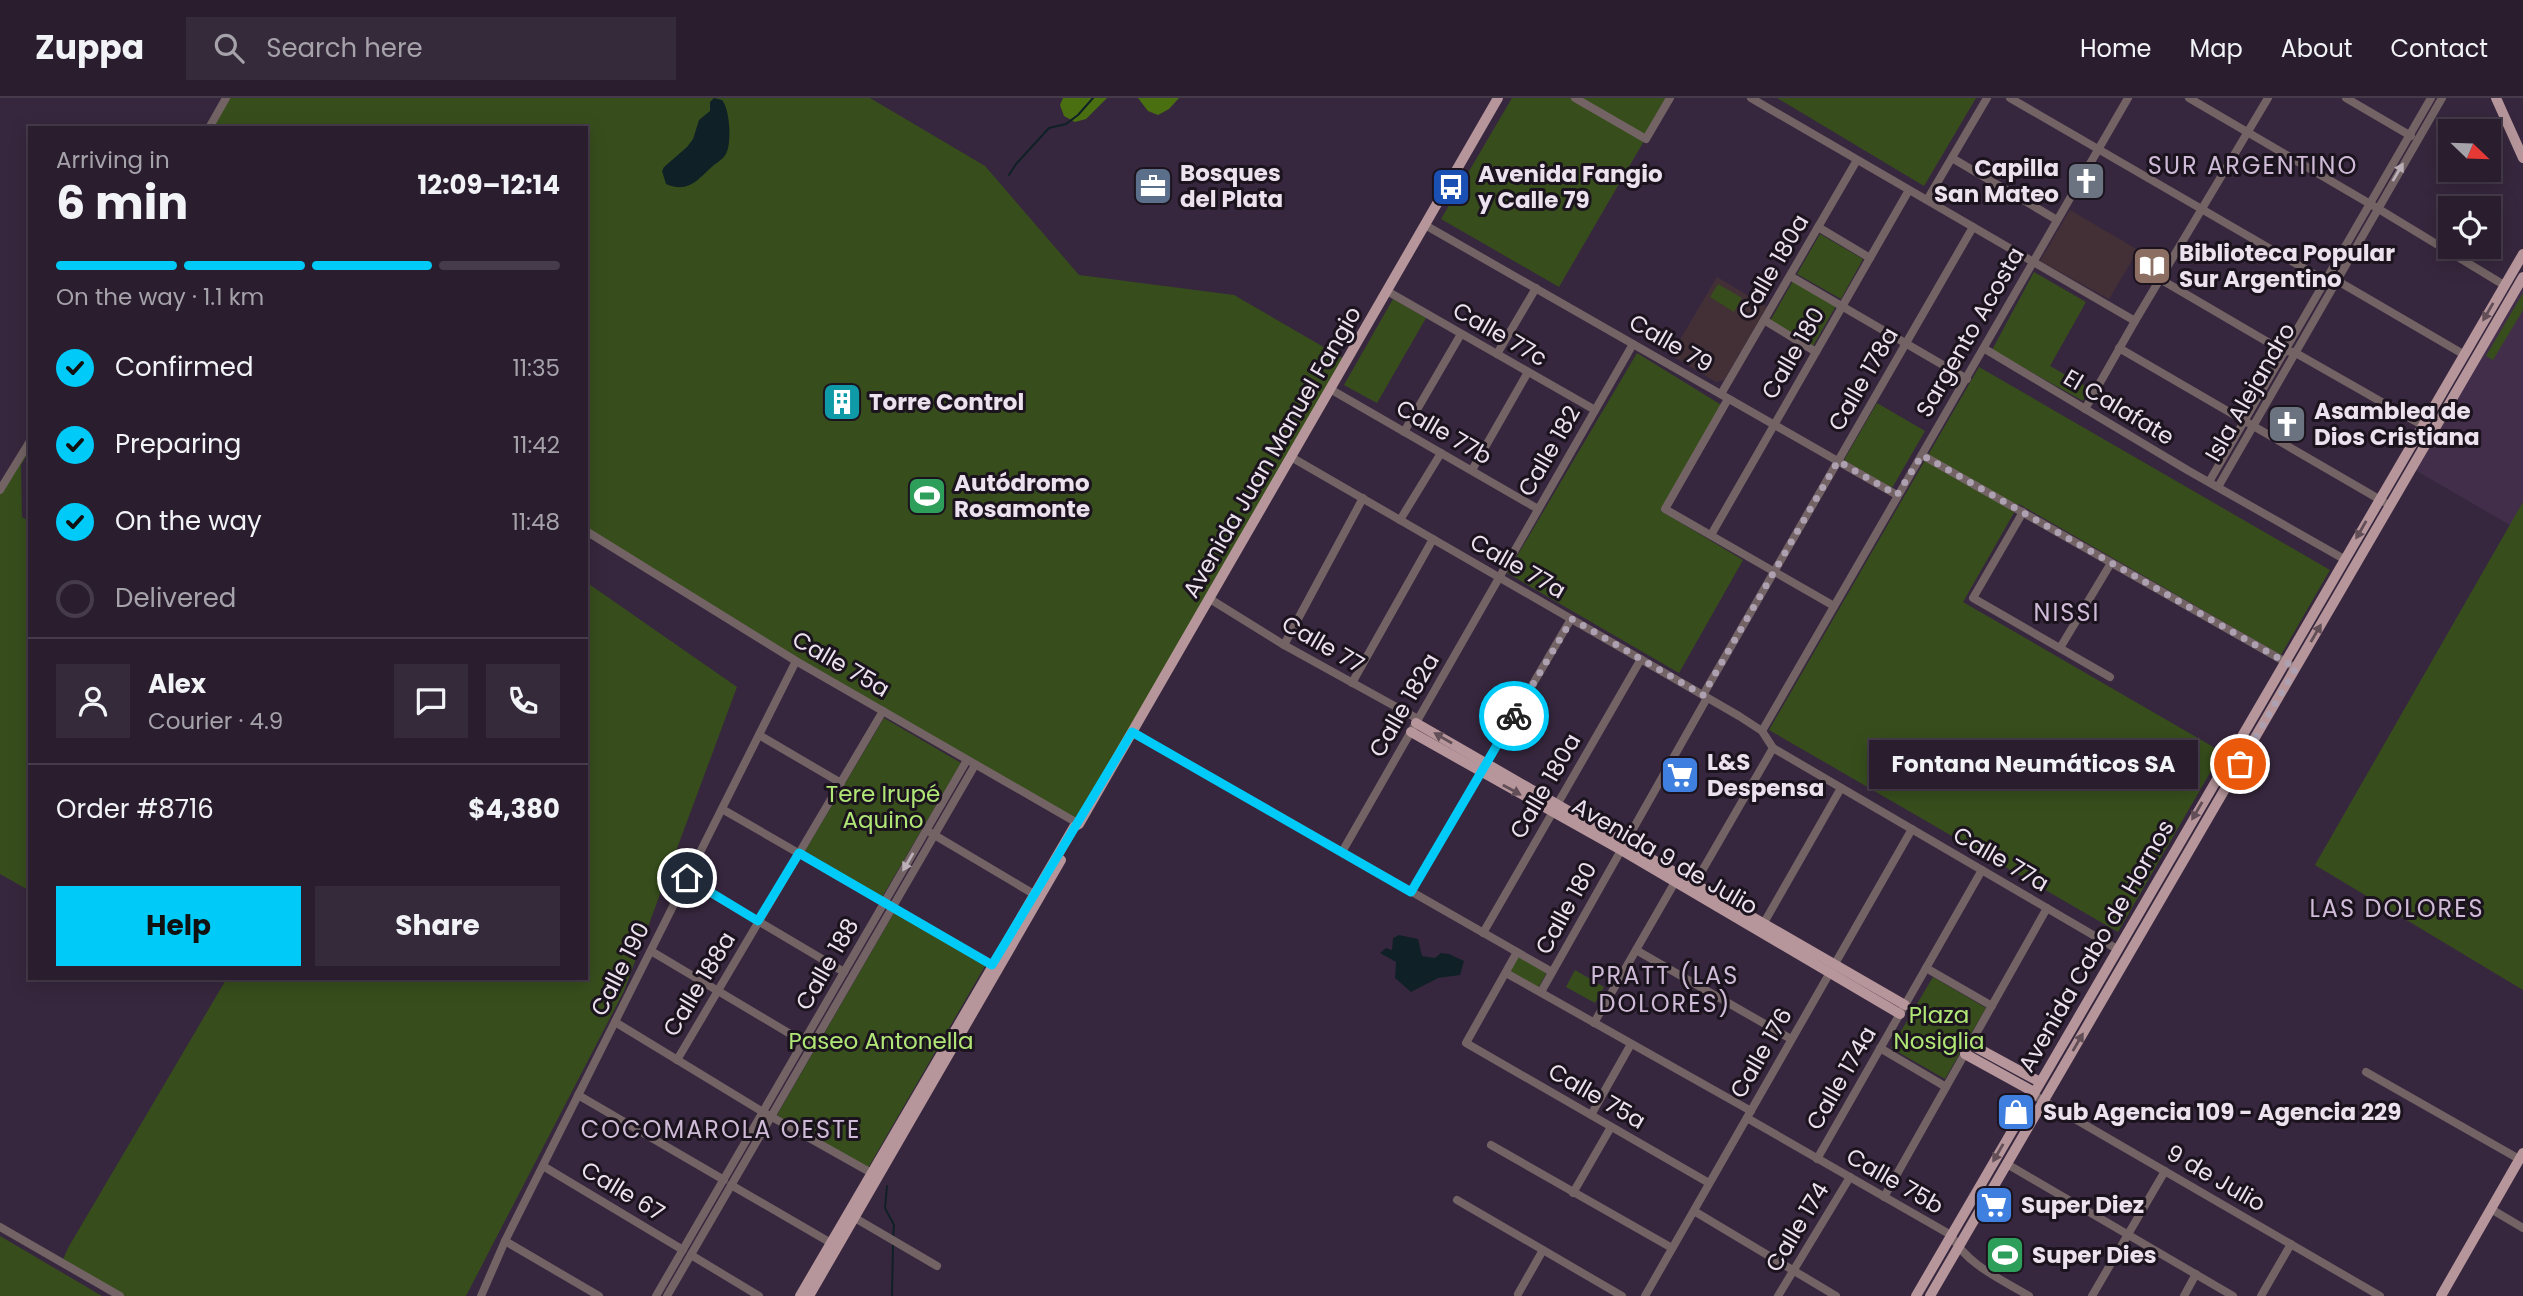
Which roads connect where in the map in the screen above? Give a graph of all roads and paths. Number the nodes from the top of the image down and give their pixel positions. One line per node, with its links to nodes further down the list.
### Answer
1 (226, 98): 15 (street)
2 (1498, 98): 29 (main road, Avenida Juan Manuel Fangio)
3 (1575, 98): 4 (street)
4 (1670, 98)
5 (1751, 98): 22 (street)
6 (1987, 98): 20 (street)
7 (2010, 98): 19 (street)
8 (2128, 98): 19 (street, Sargento Acosta)
9 (2189, 98): 16 (street)
10 (2268, 98): 16 (street)
11 (2346, 98): 17 (street)
12 (2431, 98): 17 (street, Isla Alejandro)
13 (2442, 98): 17 (street, Isla Alejandro)
14 (2496, 98): 18 (main road)
15 (210, 126)
16 (2248, 132): 25 (street); 27 (street)
17 (2413, 137): 25 (street, Isla Alejandro); 26 (street, Isla Alejandro, one-way to 17)
18 (2520, 147): 21 (main road)
19 (2098, 149): 27 (street); 28 (street, Sargento Acosta)
20 (1952, 158): 24 (street); 28 (street)
21 (2523, 158)
22 (1857, 160): 23 (street); 30 (street, Calle 180a)
23 (1909, 190): 24 (street); 33 (street, Calle 180)
24 (1927, 200): 31 (street)
25 (2369, 203): 26 (street); 38 (street, Isla Alejandro)
26 (2377, 208): 39 (street, Isla Alejandro); 40 (street)
27 (2201, 209): 37 (street); 38 (street)
28 (2057, 219): 34 (street, Sargento Acosta)
29 (1425, 225): 41 (street, Calle 79); 42 (main road, Avenida Juan Manuel Fangio)
30 (1818, 227): 33 (street); 35 (street, Calle 180a)
31 (1973, 227): 34 (street); 47 (street, Calle 178a)
32 (2523, 254): 40 (main road, Avenida Cabo de Hornos)
33 (1870, 258): 43 (street, Calle 180)
34 (2033, 262): 45 (street); 50 (street, Sargento Acosta)
35 (1790, 275): 43 (street); 44 (street, Calle 180a)
36 (2523, 277): 78 (main road, Avenida Cabo de Hornos)
37 (2160, 279): 45 (street); 51 (street)
38 (2324, 280): 39 (street); 51 (street, Isla Alejandro)
39 (2336, 280): 53 (street, Isla Alejandro); 55 (street)
40 (2504, 285): 55 (main road, Avenida Cabo de Hornos, one-way to 55)
41 (1536, 288): 48 (street, Calle 79); 54 (street)
42 (1387, 291): 46 (street, Calle 77c); 58 (main road, Avenida Juan Manuel Fangio)
43 (1842, 306): 47 (street); 52 (street, Calle 180)
44 (1764, 320): 52 (street); 59 (street, Calle 180a)
45 (2135, 321): 49 (street)
46 (1461, 334): 54 (street, Calle 77c); 65 (street)
47 (1906, 343): 57 (street); 70 (street, Calle 178a)
48 (1633, 344): 59 (street, Calle 79); 60 (street, Calle 182)
49 (2119, 348): 61 (street); 62 (street)
50 (1985, 349): 57 (street, Sargento Acosta); 61 (street, El Calafate)
51 (2283, 351): 53 (street); 62 (street, Isla Alejandro)
52 (1816, 352): 63 (street, Calle 180)
53 (2294, 352): 62 (street, Isla Alejandro); 64 (street)
54 (1497, 354): 56 (street, Calle 77c)
55 (2463, 354): 64 (main road, Avenida Cabo de Hornos)
56 (1528, 372): 60 (street, Calle 77c); 71 (street)
57 (1967, 379): 68 (street, Sargento Acosta)
58 (1330, 389): 65 (street, Calle 77b); 69 (main road, Avenida Juan Manuel Fangio)
59 (1725, 396): 63 (street, Calle 79); 83 (street, Calle 180a)
60 (1595, 410): 79 (street, Calle 182)
61 (2085, 410): 72 (street, El Calafate)
62 (2247, 422): 72 (street, Isla Alejandro); 73 (street, Isla Alejandro); 77 (street)
63 (1774, 425): 70 (street, Calle 79); 83 (street, Calle 180)
64 (2422, 425): 77 (main road, Avenida Cabo de Hornos)
65 (1404, 432): 67 (street, Calle 77b)
66 (28, 447): 74 (street)
67 (1441, 453): 71 (street, Calle 77b); 81 (street)
68 (1922, 455): 75 (street, Sargento Acosta); 80 (street)
69 (1291, 457): 76 (street, Calle 77a); 89 (main road, Avenida Juan Manuel Fangio)
70 (1838, 461): 75 (street, Calle 79); 87 (street, Calle 178a)
71 (1472, 470): 79 (street, Calle 77b)
72 (2209, 482): 73 (street, El Calafate)
73 (2218, 487): 85 (street, El Calafate)
74 (0, 490)
75 (1897, 495): 90 (street, Sargento Acosta)
76 (1363, 498): 81 (street, Calle 77a); 92 (street)
77 (2379, 499): 78 (street); 85 (main road, Avenida Cabo de Hornos, one-way to 85)
78 (2390, 506): 97 (main road, Avenida Cabo de Hornos, one-way to 78)
79 (1538, 509): 88 (street, Calle 182)
80 (2023, 512): 86 (street); 93 (street)
81 (1400, 520): 84 (street, Calle 77a)
82 (588, 532): 95 (street, Calle 75a)
83 (1711, 535): 87 (street)
84 (1433, 539): 88 (street, Calle 77a); 99 (street)
85 (2344, 559): 96 (main road, Avenida Cabo de Hornos)
86 (2111, 563): 93 (street); 96 (street)
87 (1774, 571): 90 (street); 100 (street, Calle 178a)
88 (1499, 577): 91 (street, Calle 77a); 102 (street, Calle 182a)
89 (1210, 599): 92 (street, Calle 77); 103 (main road, Avenida Juan Manuel Fangio)
90 (1834, 606): 104 (street, Sargento Acosta)
91 (1572, 619): 94 (street, Calle 77a); 108 (street)
92 (1284, 645): 99 (street, Calle 77)
93 (2060, 648): 98 (street)
94 (1641, 659): 100 (street, Calle 77a); 111 (street, Calle 180a)
95 (796, 661): 101 (street, Calle 75a); 105 (street, Calle 190)
96 (2284, 662): 97 (street); 130 (main road, Avenida Cabo de Hornos, one-way to 130)
97 (2296, 668): 159 (main road, Avenida Cabo de Hornos, one-way to 97)
98 (2110, 677)
99 (1352, 683): 102 (street, Calle 77)
100 (1705, 696): 104 (street, Calle 77a); 116 (street, Calle 180)
101 (883, 711): 107 (street, Calle 75a); 109 (street, Calle 188a)
102 (1415, 724): 108 (main road, Avenida 9 de Julio); 117 (street, Calle 182a)
103 (1132, 732): 113 (main road, Avenida Juan Manuel Fangio); 117 (street)
104 (1762, 732): 106 (street, Calle 77a)
105 (759, 735): 109 (street); 112 (street, Calle 190)
106 (1773, 748): 110 (street, Calle 77a); 122 (street)
107 (971, 762): 113 (street, Calle 75a); 115 (street, Calle 188)
108 (1484, 768): 111 (main road, Avenida 9 de Julio); 123 (street)
109 (841, 783): 118 (street, Calle 188a)
110 (1840, 788): 114 (street, Calle 77a); 128 (street)
111 (1555, 808): 116 (main road, Avenida 9 de Julio); 129 (street, Calle 180a)
112 (722, 809): 118 (street); 120 (street, Calle 190)
113 (1079, 824): 124 (main road, Avenida Juan Manuel Fangio)
114 (1912, 829): 119 (street, Calle 77a); 136 (street, Calle 176)
115 (930, 833): 124 (street); 125 (street, Calle 188)
116 (1623, 846): 121 (main road, Avenida 9 de Julio); 122 (main road, Avenida 9 de Julio); 139 (street, Calle 180)
117 (1342, 852): 123 (street)
118 (799, 853): 125 (street); 127 (street, Calle 188a)
119 (1982, 870): 126 (street, Calle 77a); 135 (street, Calle 174a)
120 (687, 878): 127 (street); 132 (street, Calle 190)
121 (1675, 882): 128 (main road, Avenida 9 de Julio); 131 (street)
122 (1695, 883): 128 (main road, Avenida 9 de Julio)
123 (1411, 892): 129 (street)
124 (1037, 895): 134 (main road, Avenida Juan Manuel Fangio)
125 (888, 905): 134 (street); 137 (street, Calle 188); 148 (street, Calle 188)
126 (2047, 908): 130 (street, Calle 77a); 142 (street)
127 (758, 921): 137 (street); 141 (street, Calle 188a)
128 (1761, 928): 136 (main road, Avenida 9 de Julio)
129 (1483, 933): 133 (street)
130 (2117, 949): 155 (main road, Avenida Cabo de Hornos)
131 (1636, 950): 145 (street); 146 (street)
132 (650, 951): 141 (street); 144 (street, Calle 190)
133 (1517, 952): 138 (street, Calle 180); 139 (street)
134 (995, 967): 170 (main road, Avenida Juan Manuel Fangio)
135 (1926, 968): 142 (street); 143 (street, Calle 174a)
136 (1832, 969): 143 (main road, Avenida 9 de Julio); 146 (street, Calle 176)
137 (844, 972): 148 (street, Calle 188)
138 (1506, 972): 140 (street, Calle 75b); 147 (street, Calle 180)
139 (1552, 972): 140 (street, Calle 180)
140 (1541, 992): 145 (street, Calle 75b)
141 (718, 993): 148 (street); 153 (street, Calle 188a)
142 (1992, 1006): 150 (street)
143 (1902, 1009): 151 (street, Calle 174a)
144 (615, 1022): 153 (street); 158 (street, Calle 190)
145 (1594, 1023): 149 (street, Calle 75b)
146 (1791, 1039): 161 (street, Calle 176)
147 (1466, 1043): 162 (street, Calle 75a)
148 (808, 1044): 160 (street, Calle 188)
149 (1631, 1044): 161 (street, Calle 75b); 162 (street)
150 (1970, 1044): 152 (street); 155 (main road)
151 (1880, 1048): 156 (street); 166 (street, Calle 174a)
152 (1965, 1054): 156 (street); 157 (main road)
153 (677, 1060): 160 (street)
154 (2366, 1072): 165 (street)
155 (2040, 1082): 157 (main road, Avenida Cabo de Hornos)
156 (1946, 1087): 175 (street)
157 (2033, 1093): 159 (street, 9 de Julio); 182 (main road, Avenida Cabo de Hornos, one-way to 182)
158 (578, 1095): 168 (street, Calle 190); 172 (street)
159 (2044, 1101): 167 (main road, Avenida Cabo de Hornos); 169 (street, 9 de Julio)
160 (767, 1114): 170 (street); 172 (street, Calle 188)
161 (1749, 1114): 166 (street, Calle 75b); 173 (street, Calle 176)
162 (1591, 1115): 163 (street, Calle 75a)
163 (1611, 1127): 173 (street, Calle 75a); 174 (street)
164 (1491, 1145): 174 (street)
165 (2521, 1156): 177 (main road)
166 (1817, 1158): 171 (street, Calle 75b)
167 (2007, 1164): 183 (street); 187 (main road, Avenida Cabo de Hornos)
168 (543, 1166): 184 (street, Calle 190); 190 (street, Calle 67)
169 (2165, 1171): 183 (street); 186 (street, 9 de Julio)
170 (875, 1175): 179 (main road, Avenida Juan Manuel Fangio); 185 (main road, Avenida Juan Manuel Fangio)
171 (1850, 1177): 175 (street, Calle 75b); 192 (street, Calle 174)
172 (727, 1182): 185 (street); 190 (street, Calle 188)
173 (1709, 1183): 178 (street, Calle 176)
174 (1573, 1193): 188 (street)
175 (1884, 1197): 182 (street, Calle 75b)
176 (1457, 1200): 189 (street)
177 (2491, 1209): 181 (street); 215 (main road)
178 (1694, 1210): 188 (street, Calle 176); 192 (street)
179 (855, 1218): 191 (street); 202 (main road, Avenida Juan Manuel Fangio)
180 (0, 1227): 195 (street)
181 (2523, 1228)
182 (1951, 1235): 187 (street); 207 (main road, Avenida Cabo de Hornos)
183 (2128, 1235): 193 (street); 210 (street)
184 (505, 1241): 196 (street, Calle 190); 197 (street)
185 (831, 1242): 201 (main road, Avenida Juan Manuel Fangio)
186 (2291, 1244): 213 (street); 214 (street, 9 de Julio)
187 (1959, 1247): 208 (main road, Avenida Cabo de Hornos); 209 (street)
188 (1672, 1248): 204 (street, Calle 176)
189 (1543, 1250): 194 (street); 203 (street)
190 (687, 1253): 198 (street, Calle 188); 199 (street, Calle 188); 200 (street, Calle 67)
191 (937, 1266)
192 (1793, 1271): 205 (street, Calle 174); 206 (street)
193 (2196, 1274): 211 (street); 212 (street)
194 (1518, 1294)
195 (120, 1296)
196 (481, 1296)
197 (599, 1296)
198 (656, 1296)
199 (667, 1296)
200 (759, 1296)
201 (800, 1296)
202 (809, 1296)
203 (1622, 1296)
204 (1645, 1296)
205 (1778, 1296)
206 (1836, 1296)
207 (1916, 1296)
208 (1930, 1296)
209 (2029, 1296)
210 (2092, 1296)
211 (2183, 1296)
212 (2233, 1296)
213 (2261, 1296)
214 (2380, 1296)
215 (2441, 1296)

